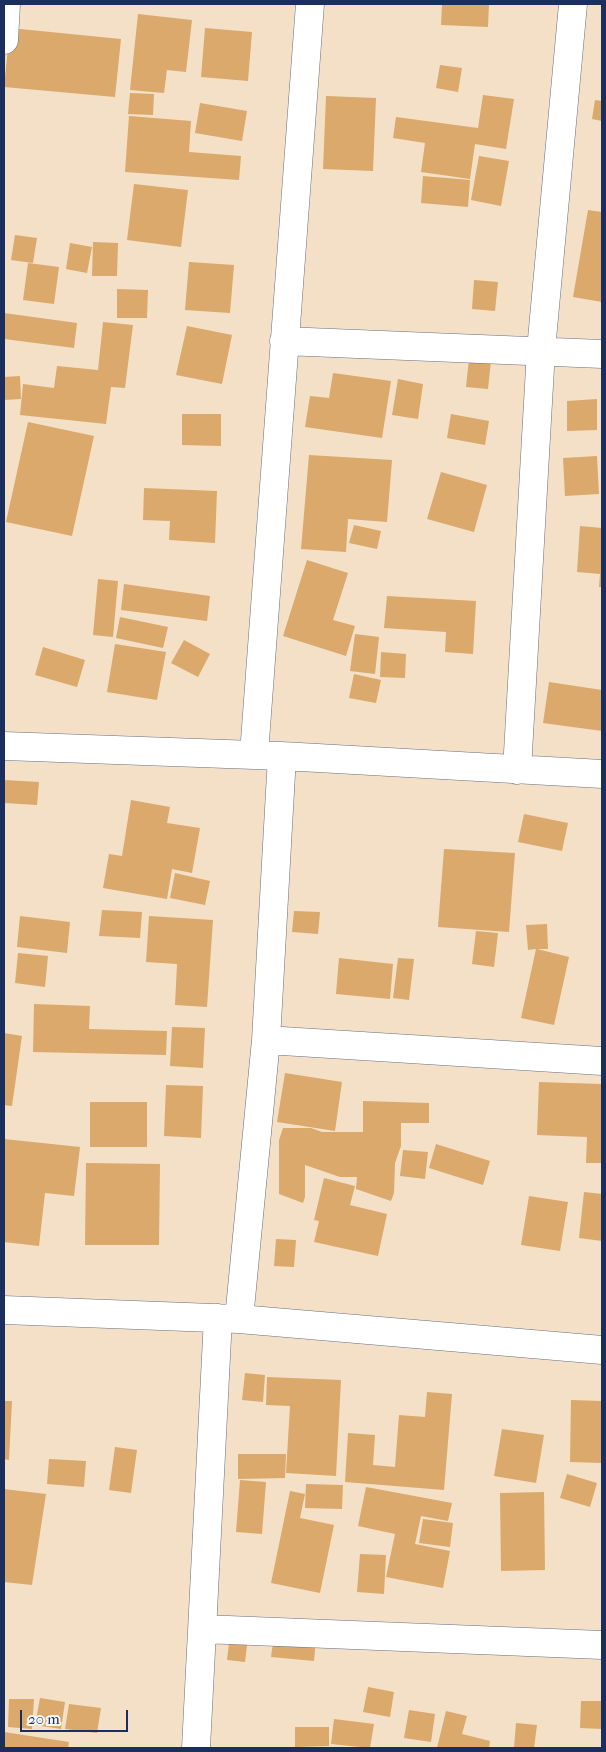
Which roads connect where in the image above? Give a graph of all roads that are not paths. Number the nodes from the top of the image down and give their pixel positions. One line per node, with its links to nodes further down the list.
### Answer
1 (6, 4): 4 (street)
2 (310, 4): 5 (street)
3 (573, 4): 6 (street)
4 (4, 40)
5 (284, 341): 6 (street); 9 (street)
6 (540, 350): 7 (street); 11 (street)
7 (602, 354)
8 (4, 746): 9 (street)
9 (254, 754): 10 (street)
10 (282, 756): 11 (street); 13 (street)
11 (517, 770): 12 (street)
12 (602, 774)
13 (266, 1040): 14 (street); 16 (street)
14 (602, 1061)
15 (4, 1310): 16 (street)
16 (229, 1319): 17 (street); 18 (street)
17 (602, 1350)
18 (203, 1629): 19 (street); 20 (street)
19 (602, 1645)
20 (196, 1748)

